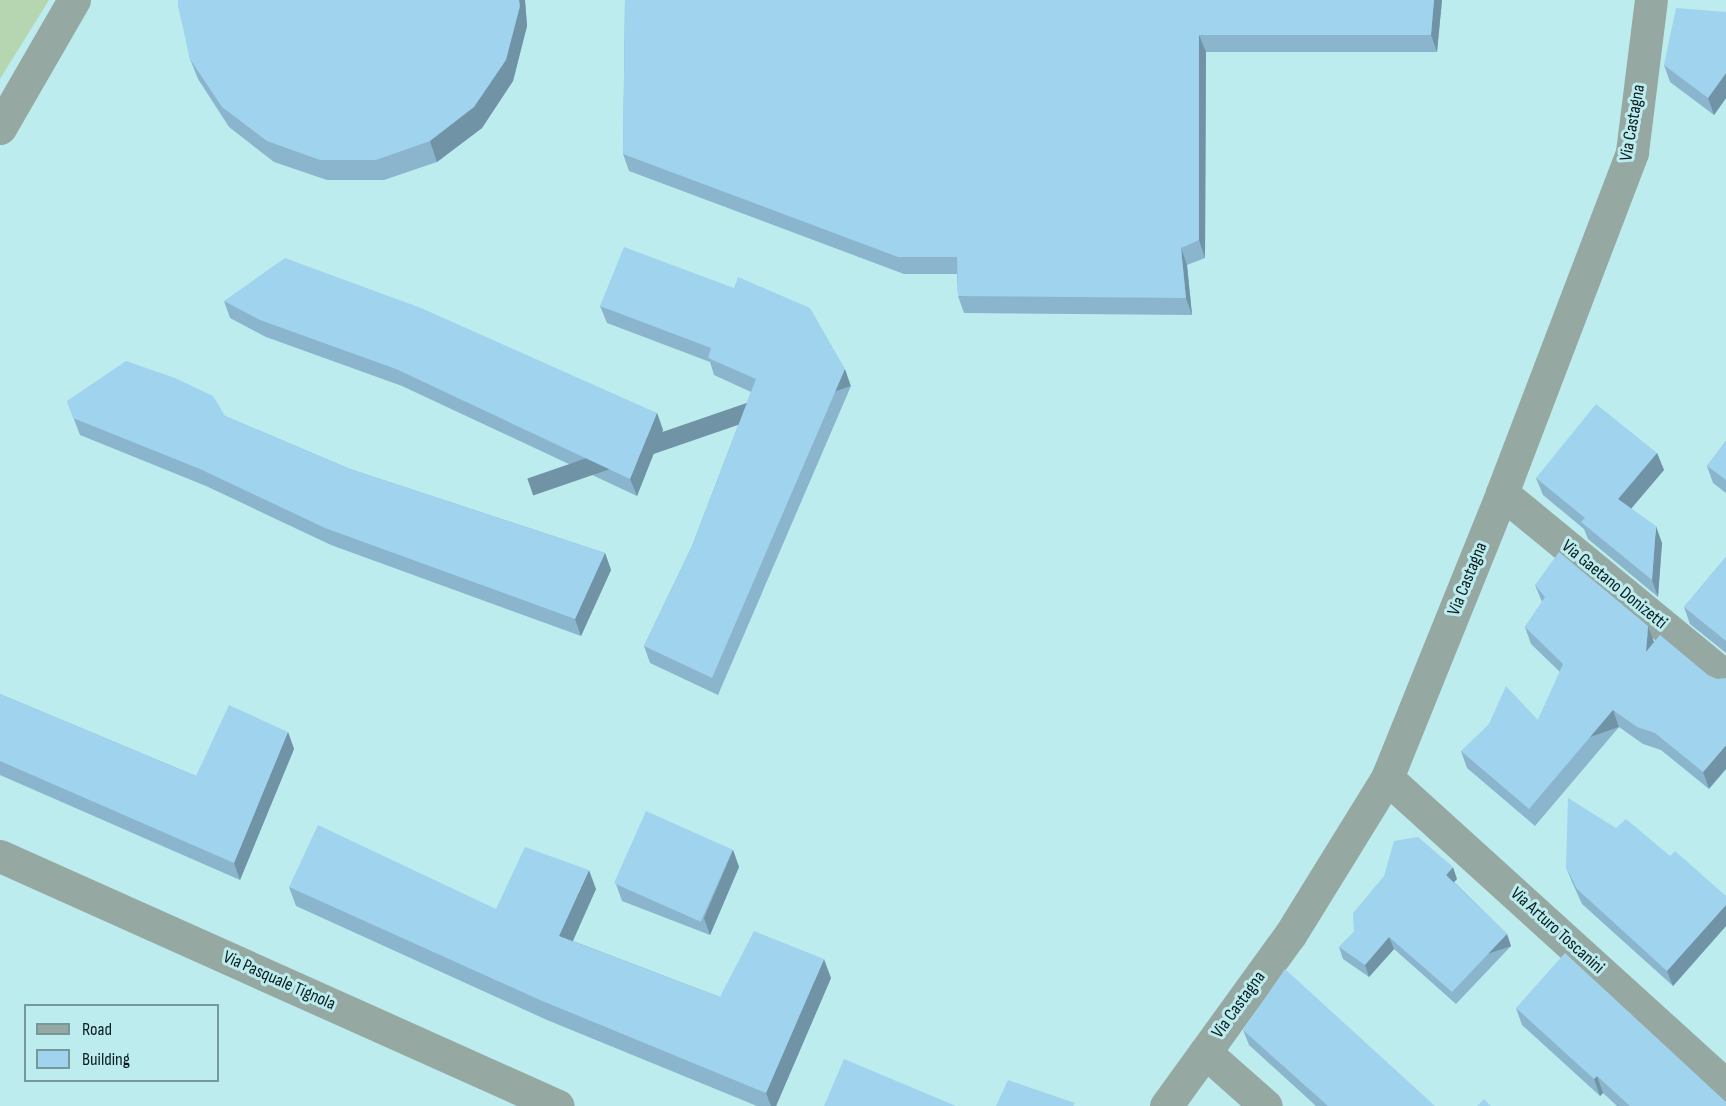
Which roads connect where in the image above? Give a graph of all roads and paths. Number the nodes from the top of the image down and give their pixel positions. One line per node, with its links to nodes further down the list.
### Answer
1 (74, 0): 3 (street)
2 (1651, 0): 4 (street, Via Castagna)
3 (0, 128)
4 (1502, 493): 5 (street, Via Gaetano Donizetti); 6 (street, Via Castagna)
5 (1726, 677)
6 (1387, 778): 8 (street, Via Castagna); 9 (street, Via Arturo Toscanini)
7 (0, 856): 10 (street, Via Pasquale Tignola)
8 (1205, 1052): 11 (street, Via Castagna); 12 (street)
9 (1726, 1085)
10 (558, 1106)
11 (1166, 1106)
12 (1266, 1106)

